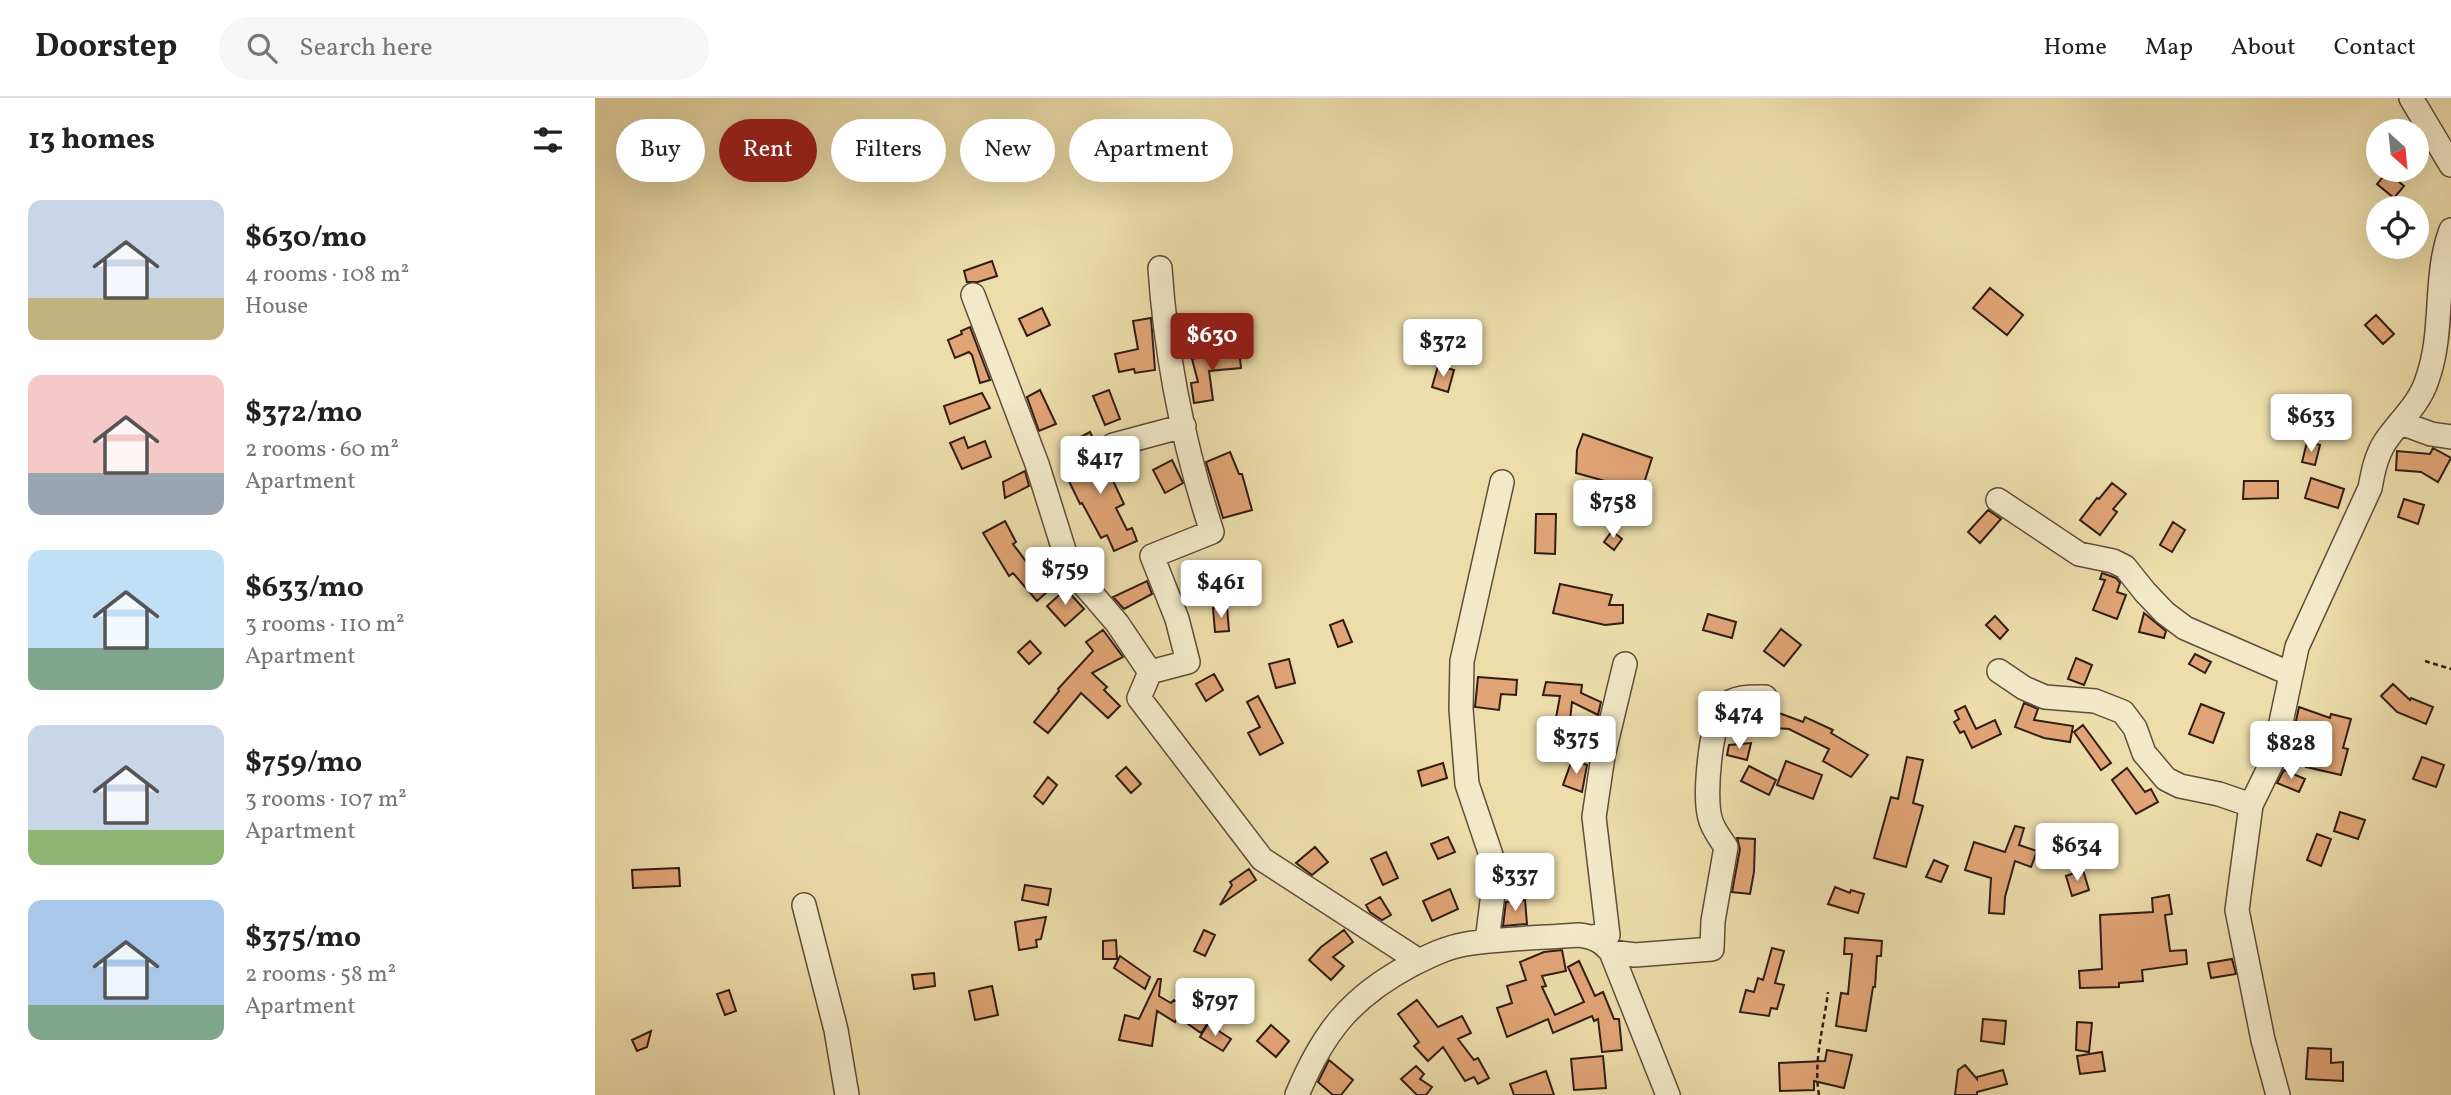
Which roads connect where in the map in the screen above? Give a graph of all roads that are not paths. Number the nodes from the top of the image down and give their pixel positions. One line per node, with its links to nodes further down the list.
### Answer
1 (2411, 98): 2 (street)
2 (2451, 165)
3 (2451, 230): 6 (street)
4 (1160, 268): 7 (street)
5 (972, 295): 14 (street)
6 (2401, 423): 8 (street); 15 (street)
7 (1184, 426): 9 (street); 14 (street)
8 (2451, 437)
9 (1113, 445)
10 (1502, 482): 20 (street)
11 (1998, 500): 15 (street)
12 (1625, 664): 19 (street)
13 (1999, 671): 17 (street)
14 (1150, 672): 22 (street)
15 (2291, 674): 17 (street)
16 (1765, 697): 21 (street)
17 (2251, 805): 26 (street)
18 (804, 905): 24 (street)
19 (1592, 937): 20 (street); 21 (street)
20 (1487, 941): 22 (street)
21 (1611, 953): 25 (street)
22 (1419, 961): 23 (street)
23 (1302, 1094)
24 (847, 1095)
25 (1668, 1095)
26 (2277, 1095)

